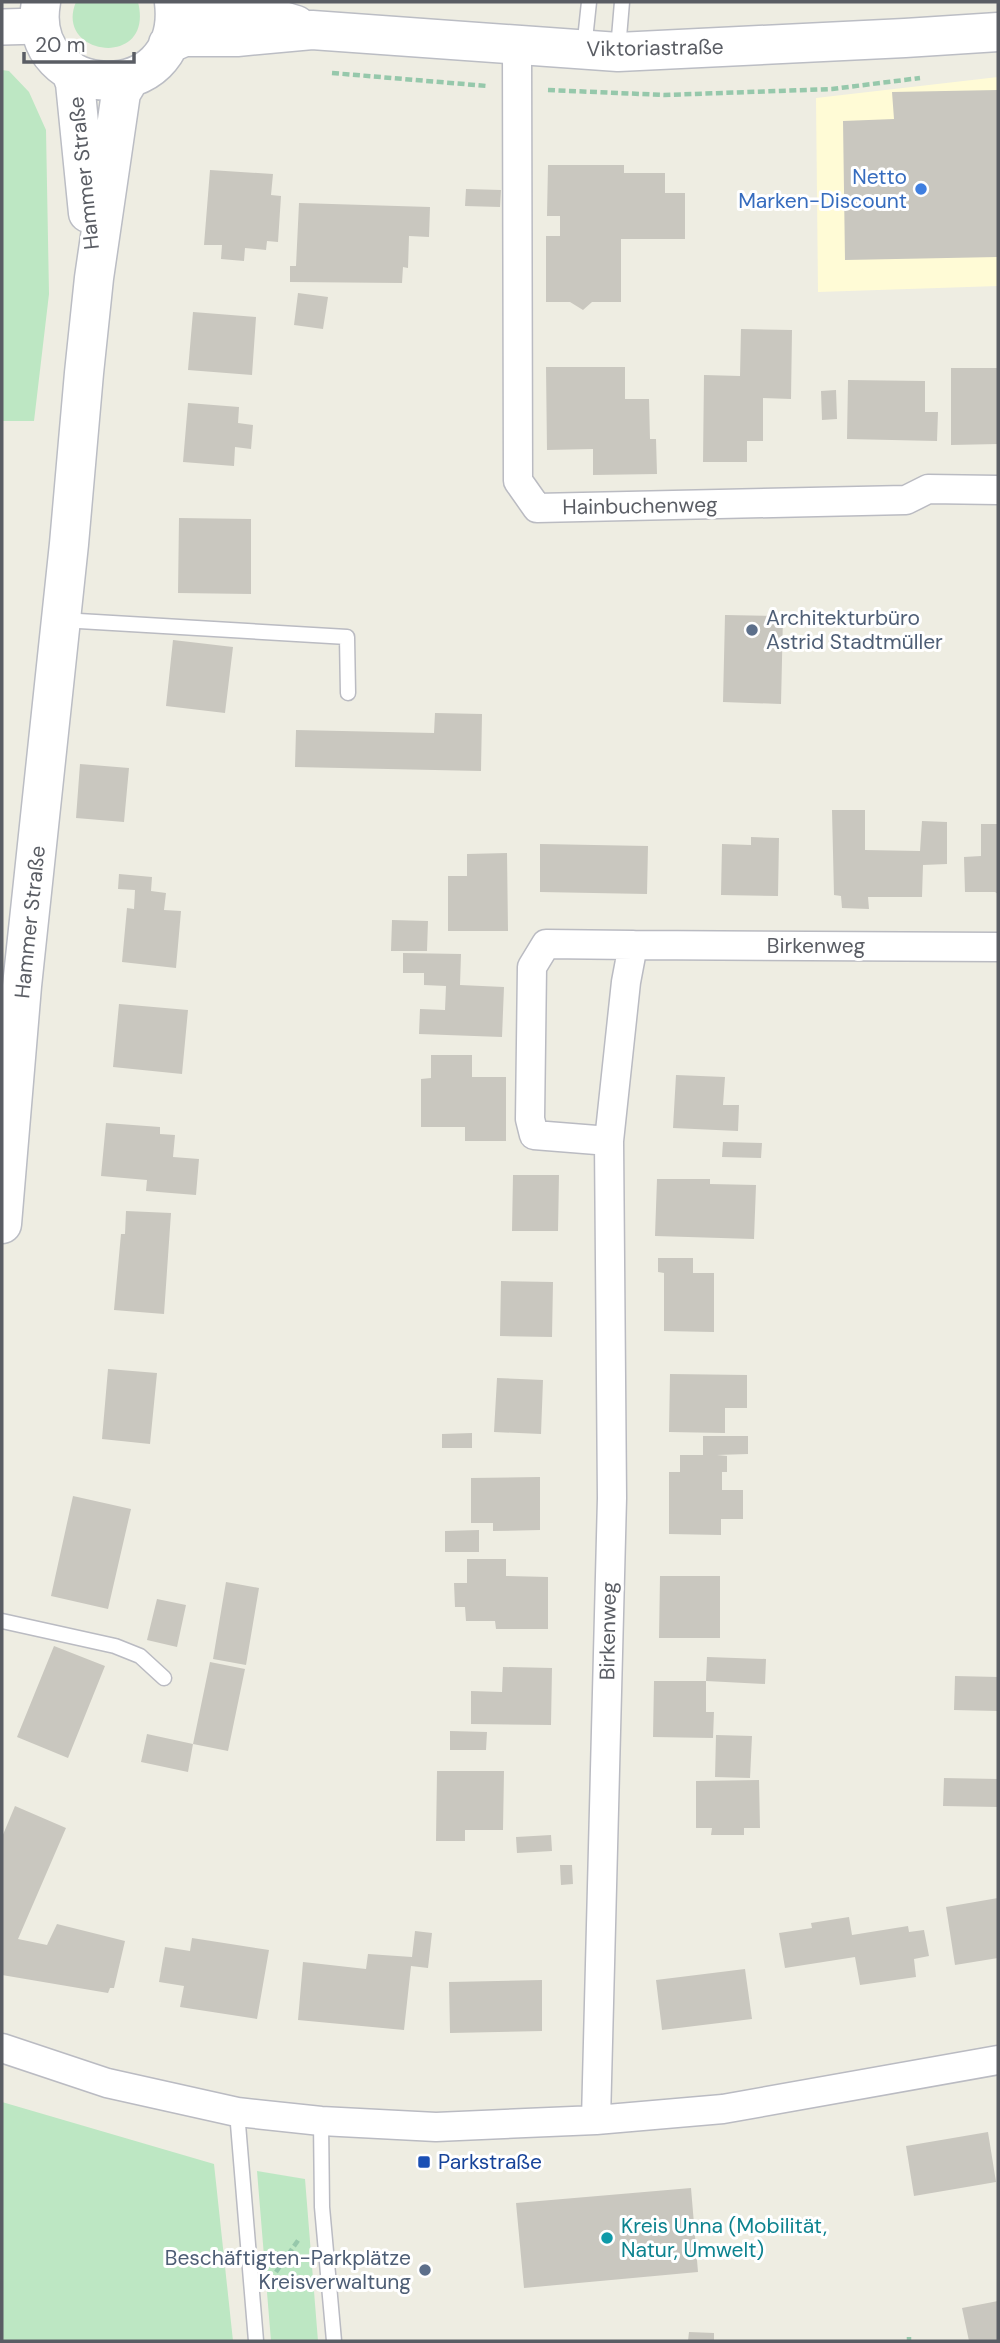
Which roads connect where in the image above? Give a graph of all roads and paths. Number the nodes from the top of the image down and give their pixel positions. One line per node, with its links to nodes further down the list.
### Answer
1 (174, 2): 9 (main road)
2 (199, 2): 7 (main road, Viktoriastraße)
3 (589, 2): 11 (lane)
4 (622, 2): 11 (lane)
5 (41, 14): 6 (street); 12 (main road)
6 (2, 27)
7 (312, 30): 9 (main road, Viktoriastraße); 10 (main road, Viktoriastraße)
8 (998, 32): 11 (main road, Viktoriastraße)
9 (168, 44): 13 (main road)
10 (517, 45): 11 (main road, Viktoriastraße); 15 (street, Hainbuchenweg)
11 (601, 51)
12 (70, 70): 13 (main road); 14 (main road, Hammer Straße)
13 (130, 78): 14 (main road, Hammer Straße)
14 (94, 278): 16 (main road, Hammer Straße)
15 (998, 490)
16 (61, 620): 17 (lane); 21 (main road, Hammer Straße)
17 (348, 693)
18 (633, 945): 19 (street, Birkenweg); 20 (street, Birkenweg); 20 (street, Birkenweg)
19 (998, 947)
20 (609, 1141): 27 (street, Birkenweg)
21 (2, 1224)
22 (2, 1621): 23 (lane)
23 (164, 1678)
24 (2, 2048): 26 (street)
25 (998, 2060): 27 (street)
26 (237, 2112): 28 (street); 30 (lane)
27 (596, 2120): 28 (street)
28 (321, 2121): 29 (lane)
29 (322, 2207): 30 (path); 32 (lane)
30 (253, 2304): 31 (lane)
31 (256, 2341)
32 (334, 2341)

